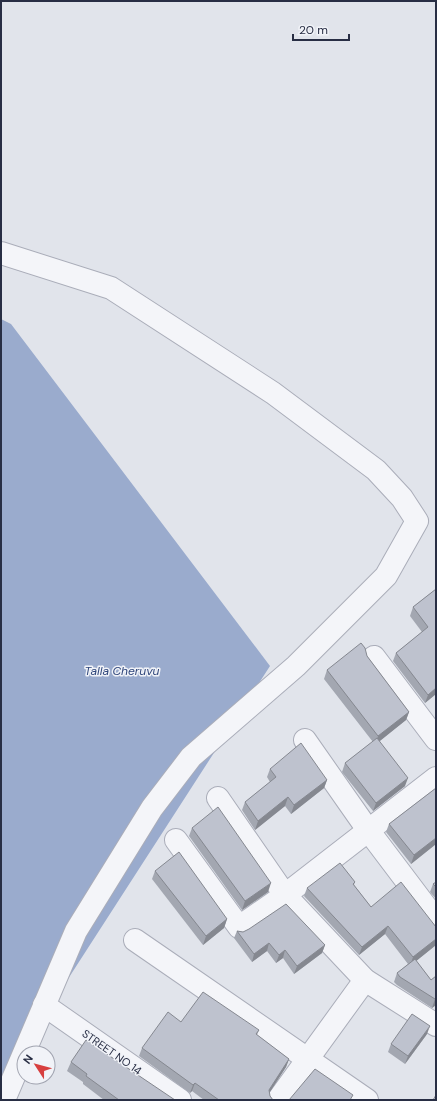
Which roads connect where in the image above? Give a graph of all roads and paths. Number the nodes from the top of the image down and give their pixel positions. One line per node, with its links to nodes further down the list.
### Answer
1 (1, 253): 13 (street)
2 (374, 657): 4 (street)
3 (305, 740): 7 (street)
4 (436, 740)
5 (436, 778): 7 (street)
6 (218, 798): 9 (street)
7 (368, 830): 9 (street); 10 (street)
8 (176, 840): 9 (street)
9 (285, 895): 12 (street)
10 (436, 920)
11 (135, 940): 15 (street)
12 (365, 980): 14 (street); 15 (street)
13 (44, 1005): 16 (street); 17 (street, STREET NO 14)
14 (436, 1026)
15 (308, 1058): 18 (street); 19 (street)
16 (5, 1100)
17 (180, 1100)
18 (278, 1100)
19 (367, 1100)

